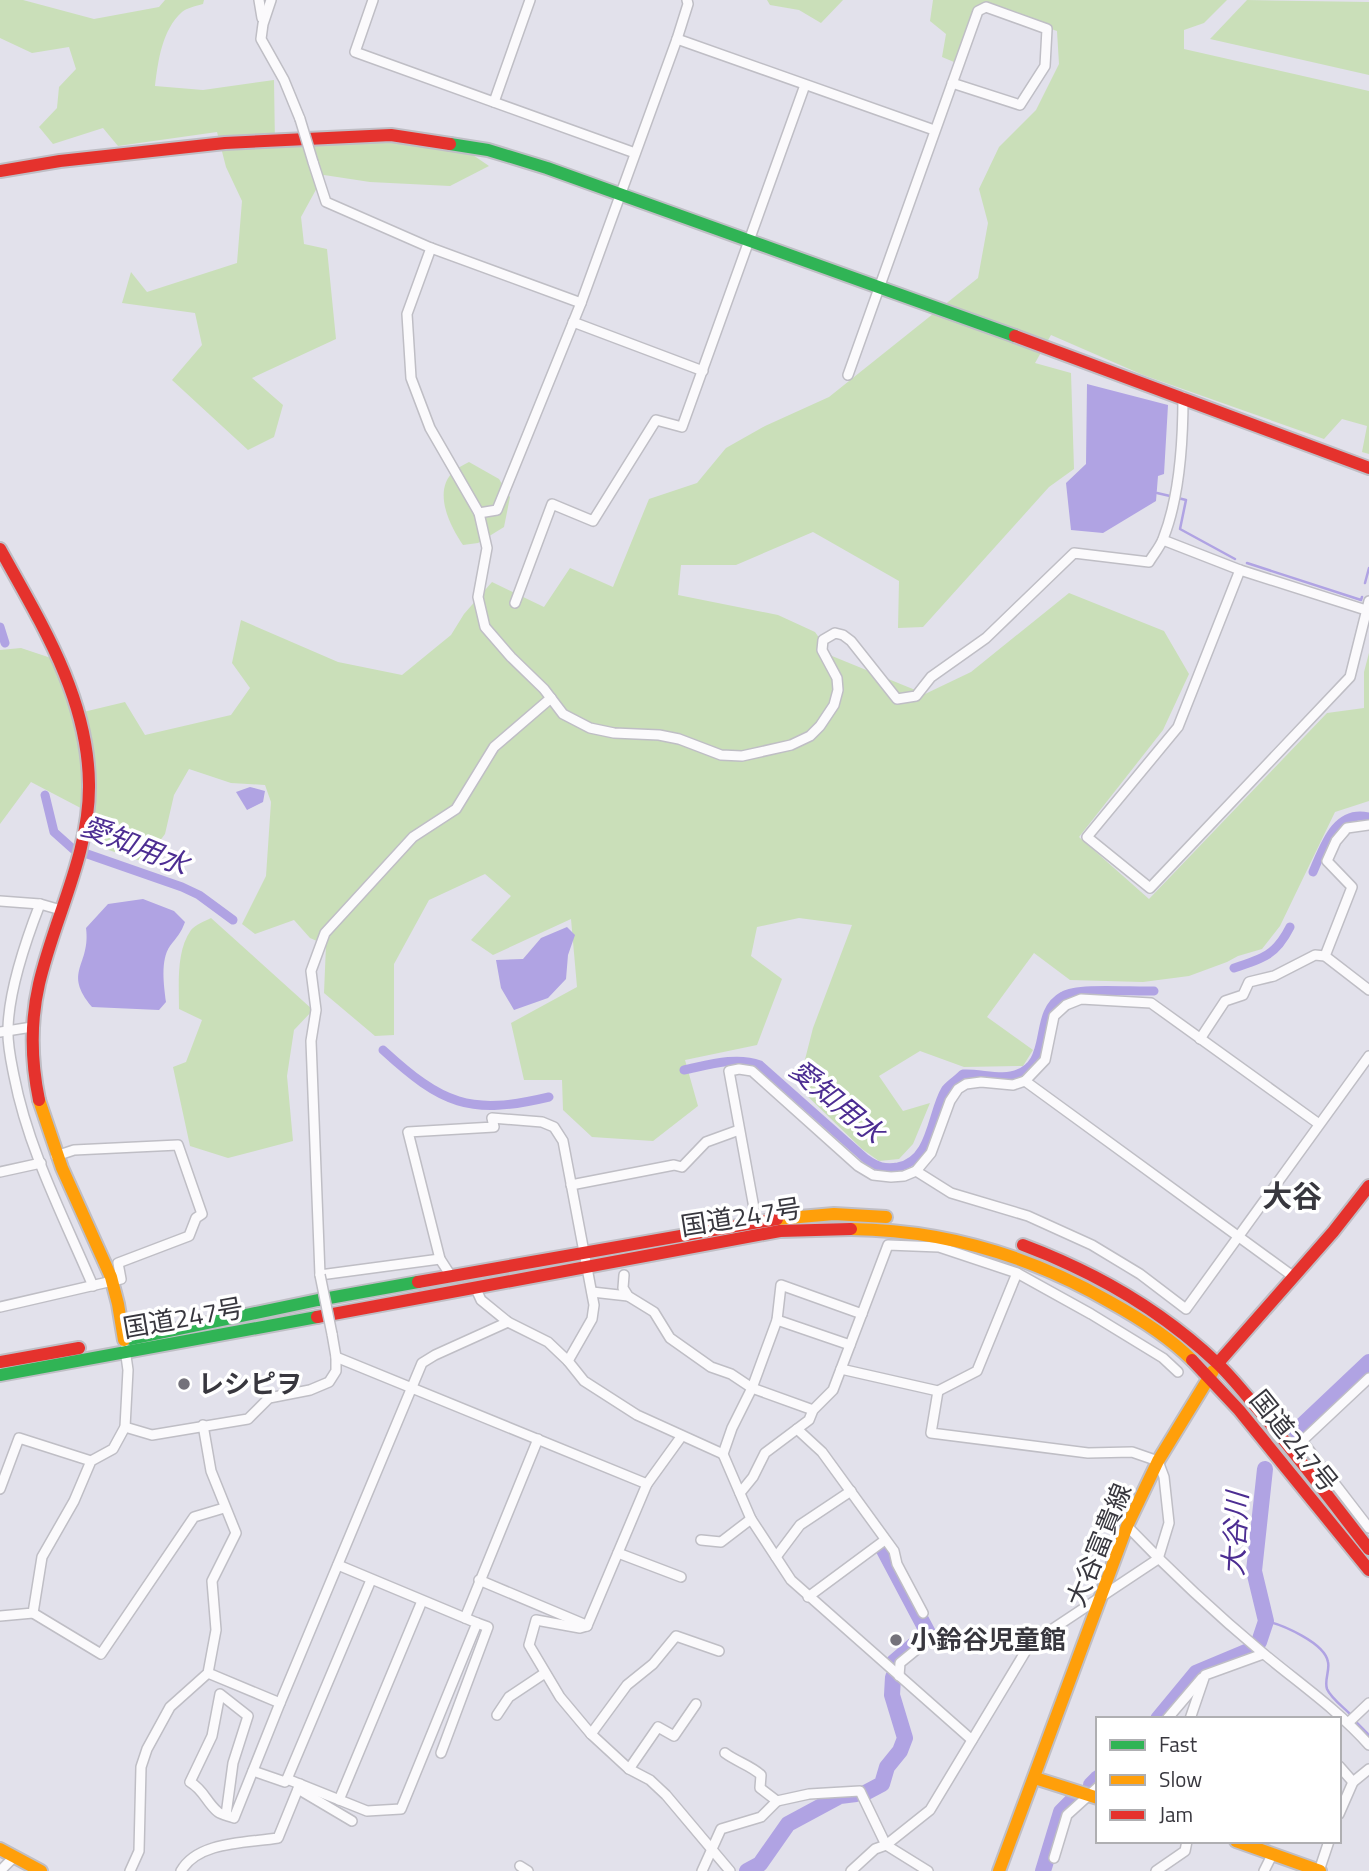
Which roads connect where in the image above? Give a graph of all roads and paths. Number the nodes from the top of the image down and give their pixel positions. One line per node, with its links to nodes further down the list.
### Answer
1 (259, 0): 6 (street)
2 (271, 0): 6 (street)
3 (373, 0): 10 (street)
4 (530, 0): 10 (street)
5 (687, 0): 7 (street)
6 (263, 24): 16 (street, bridge)
7 (677, 38): 9 (street); 12 (street)
8 (952, 83): 8 (street); 11 (street)
9 (805, 85): 11 (street); 15 (street)
10 (494, 102): 12 (street)
11 (934, 130): 17 (street)
12 (635, 153): 14 (street)
13 (0, 172): 14 (main road)
14 (620, 194): 15 (main road); 18 (street)
15 (748, 241): 17 (main road); 20 (street)
16 (431, 248): 18 (street); 24 (street)
17 (877, 287): 21 (street); 22 (main road)
18 (581, 303): 19 (street)
19 (573, 322): 20 (street); 24 (street)
20 (703, 371): 28 (street)
21 (848, 375)
22 (1183, 397): 23 (main road); 25 (street)
23 (1369, 468)
24 (479, 513): 30 (street)
25 (1163, 540): 27 (street); 30 (street)
26 (0, 550): 34 (main road)
27 (1240, 570): 29 (street); 29 (street)
28 (515, 603)
29 (1368, 608)
30 (551, 698): 58 (street)
31 (1369, 825): 35 (street)
32 (0, 901): 33 (street)
33 (40, 904): 34 (street); 38 (street)
34 (61, 910): 37 (main road)
35 (1325, 956): 36 (street); 39 (street)
36 (1369, 990)
37 (32, 1027): 38 (street); 44 (main road)
38 (4, 1031): 45 (street)
39 (1200, 1039): 41 (street); 42 (street)
40 (1369, 1056): 42 (street)
41 (1025, 1082): 46 (street); 52 (street)
42 (1319, 1124): 52 (street)
43 (739, 1130): 46 (street); 48 (street); 50 (street)
44 (56, 1156): 62 (main road); 62 (street)
45 (41, 1163): 47 (street); 63 (street)
46 (916, 1171): 52 (street)
47 (0, 1172)
48 (572, 1185): 54 (street); 55 (street)
49 (1369, 1186): 61 (main road, 大谷富貴線)
50 (754, 1208)
51 (894, 1218): 54 (main road, 国道247号)
52 (1238, 1237): 61 (street)
53 (1014, 1242): 76 (main road, 国道247号)
54 (584, 1251): 56 (street); 60 (main road, 国道247号)
55 (440, 1259): 58 (street); 60 (street)
56 (587, 1267): 64 (main road, 国道247号); 65 (street); 80 (main road, 国道247号)
57 (1017, 1273): 68 (street); 78 (street); 84 (street)
58 (320, 1275): 73 (street, bridge)
59 (624, 1275): 66 (street)
60 (451, 1277): 72 (main road, 国道247号)
61 (1293, 1277): 76 (main road, 大谷富貴線)
62 (113, 1282): 63 (street); 72 (main road)
63 (93, 1286): 67 (street)
64 (475, 1289): 70 (street); 72 (main road, 国道247号)
65 (592, 1292): 66 (street); 74 (street)
66 (628, 1296): 83 (street)
67 (0, 1307)
68 (862, 1314): 69 (street); 71 (street)
69 (777, 1320): 71 (street); 83 (street)
70 (508, 1322): 74 (street); 82 (street)
71 (850, 1345): 77 (street)
72 (125, 1346): 75 (main road, 国道247号); 79 (main road, 国道247号); 87 (street)
73 (337, 1357): 82 (street); 86 (street)
74 (568, 1360): 89 (street)
75 (0, 1362)
76 (1218, 1363): 80 (main road, 大谷富貴線); 104 (main road, 国道247号)
77 (841, 1369): 84 (street); 85 (street)
78 (1178, 1371)
79 (0, 1375)
80 (1209, 1376): 93 (main road, 大谷富貴線); 109 (main road, 国道247号)
81 (1369, 1378): 101 (street)
82 (412, 1387): 90 (street); 108 (street)
83 (752, 1388): 85 (street); 91 (street)
84 (938, 1391): 93 (street)
85 (813, 1410): 88 (street)
86 (203, 1425): 87 (street); 98 (street)
87 (125, 1427): 92 (street)
88 (797, 1429): 96 (street); 97 (street)
89 (681, 1437): 91 (street); 94 (street)
90 (538, 1439): 94 (street); 112 (street)
91 (723, 1454): 97 (street)
92 (91, 1461): 95 (street); 116 (street)
93 (1158, 1461): 100 (main road, 大谷富貴線); 107 (street)
94 (647, 1484): 105 (street)
95 (0, 1489)
96 (851, 1491): 103 (street); 106 (street)
97 (740, 1493): 99 (street)
98 (224, 1508): 116 (street); 125 (street)
99 (751, 1519): 102 (street); 106 (street)
100 (1127, 1526): 107 (street); 114 (main road, 大谷富貴線)
101 (1369, 1528)
102 (701, 1540)
103 (885, 1540): 113 (street); 117 (street)
104 (1369, 1549)
105 (618, 1552): 110 (street); 121 (street)
106 (776, 1557): 113 (street)
107 (1158, 1559): 114 (street); 124 (street)
108 (338, 1565): 111 (street); 129 (street)
109 (1369, 1570)
110 (681, 1577)
111 (371, 1580): 115 (street); 146 (street)
112 (479, 1580): 119 (street); 121 (street)
113 (808, 1597): 128 (street)
114 (1101, 1598): 137 (street); 145 (main road, 大谷富貴線)
115 (422, 1601): 119 (street); 150 (street)
116 (33, 1613): 118 (street)
117 (923, 1613)
118 (0, 1616)
119 (465, 1618): 120 (street)
120 (477, 1623): 139 (street); 150 (street)
121 (587, 1626): 126 (street)
122 (933, 1636): 128 (street)
123 (719, 1651): 136 (street)
124 (1263, 1654): 127 (street); 135 (street)
125 (208, 1673): 129 (street); 166 (street)
126 (545, 1673): 132 (street); 136 (street)
127 (1205, 1675): 133 (street); 134 (street)
128 (899, 1676): 137 (street)
129 (280, 1703): 144 (street)
130 (1369, 1703): 135 (street)
131 (696, 1704): 142 (street)
132 (497, 1715)
133 (1169, 1717)
134 (1191, 1717)
135 (1349, 1723): 138 (street)
136 (591, 1734): 142 (street)
137 (972, 1740): 158 (street)
138 (1369, 1745)
139 (441, 1753)
140 (725, 1754): 151 (street)
141 (1341, 1768): 147 (street)
142 (629, 1769): 159 (street)
143 (1369, 1769): 147 (street)
144 (253, 1771): 146 (street); 153 (street)
145 (1035, 1778): 149 (main road); 172 (main road, 大谷富貴線)
146 (287, 1779): 148 (street)
147 (1353, 1782): 152 (street)
148 (299, 1787): 150 (street); 154 (street); 167 (street)
149 (1095, 1793): 163 (street)
150 (339, 1800)
151 (777, 1801): 158 (street); 159 (street)
152 (1341, 1810)
153 (226, 1815): 153 (street)
154 (352, 1821)
155 (1187, 1843): 173 (street)
156 (1242, 1843): 161 (main road)
157 (1328, 1843): 175 (street)
158 (886, 1845): 170 (street); 171 (street)
159 (712, 1847): 168 (street); 169 (street)
160 (0, 1849): 162 (main road)
161 (1273, 1853): 174 (street); 175 (main road)
162 (14, 1857): 164 (street); 165 (main road)
163 (1054, 1858)
164 (0, 1871)
165 (41, 1871)
166 (130, 1871)
167 (181, 1871)
168 (702, 1871)
169 (730, 1871)
170 (851, 1871)
171 (928, 1871)
172 (999, 1871)
173 (1156, 1871)
174 (1264, 1871)
175 (1319, 1871)

